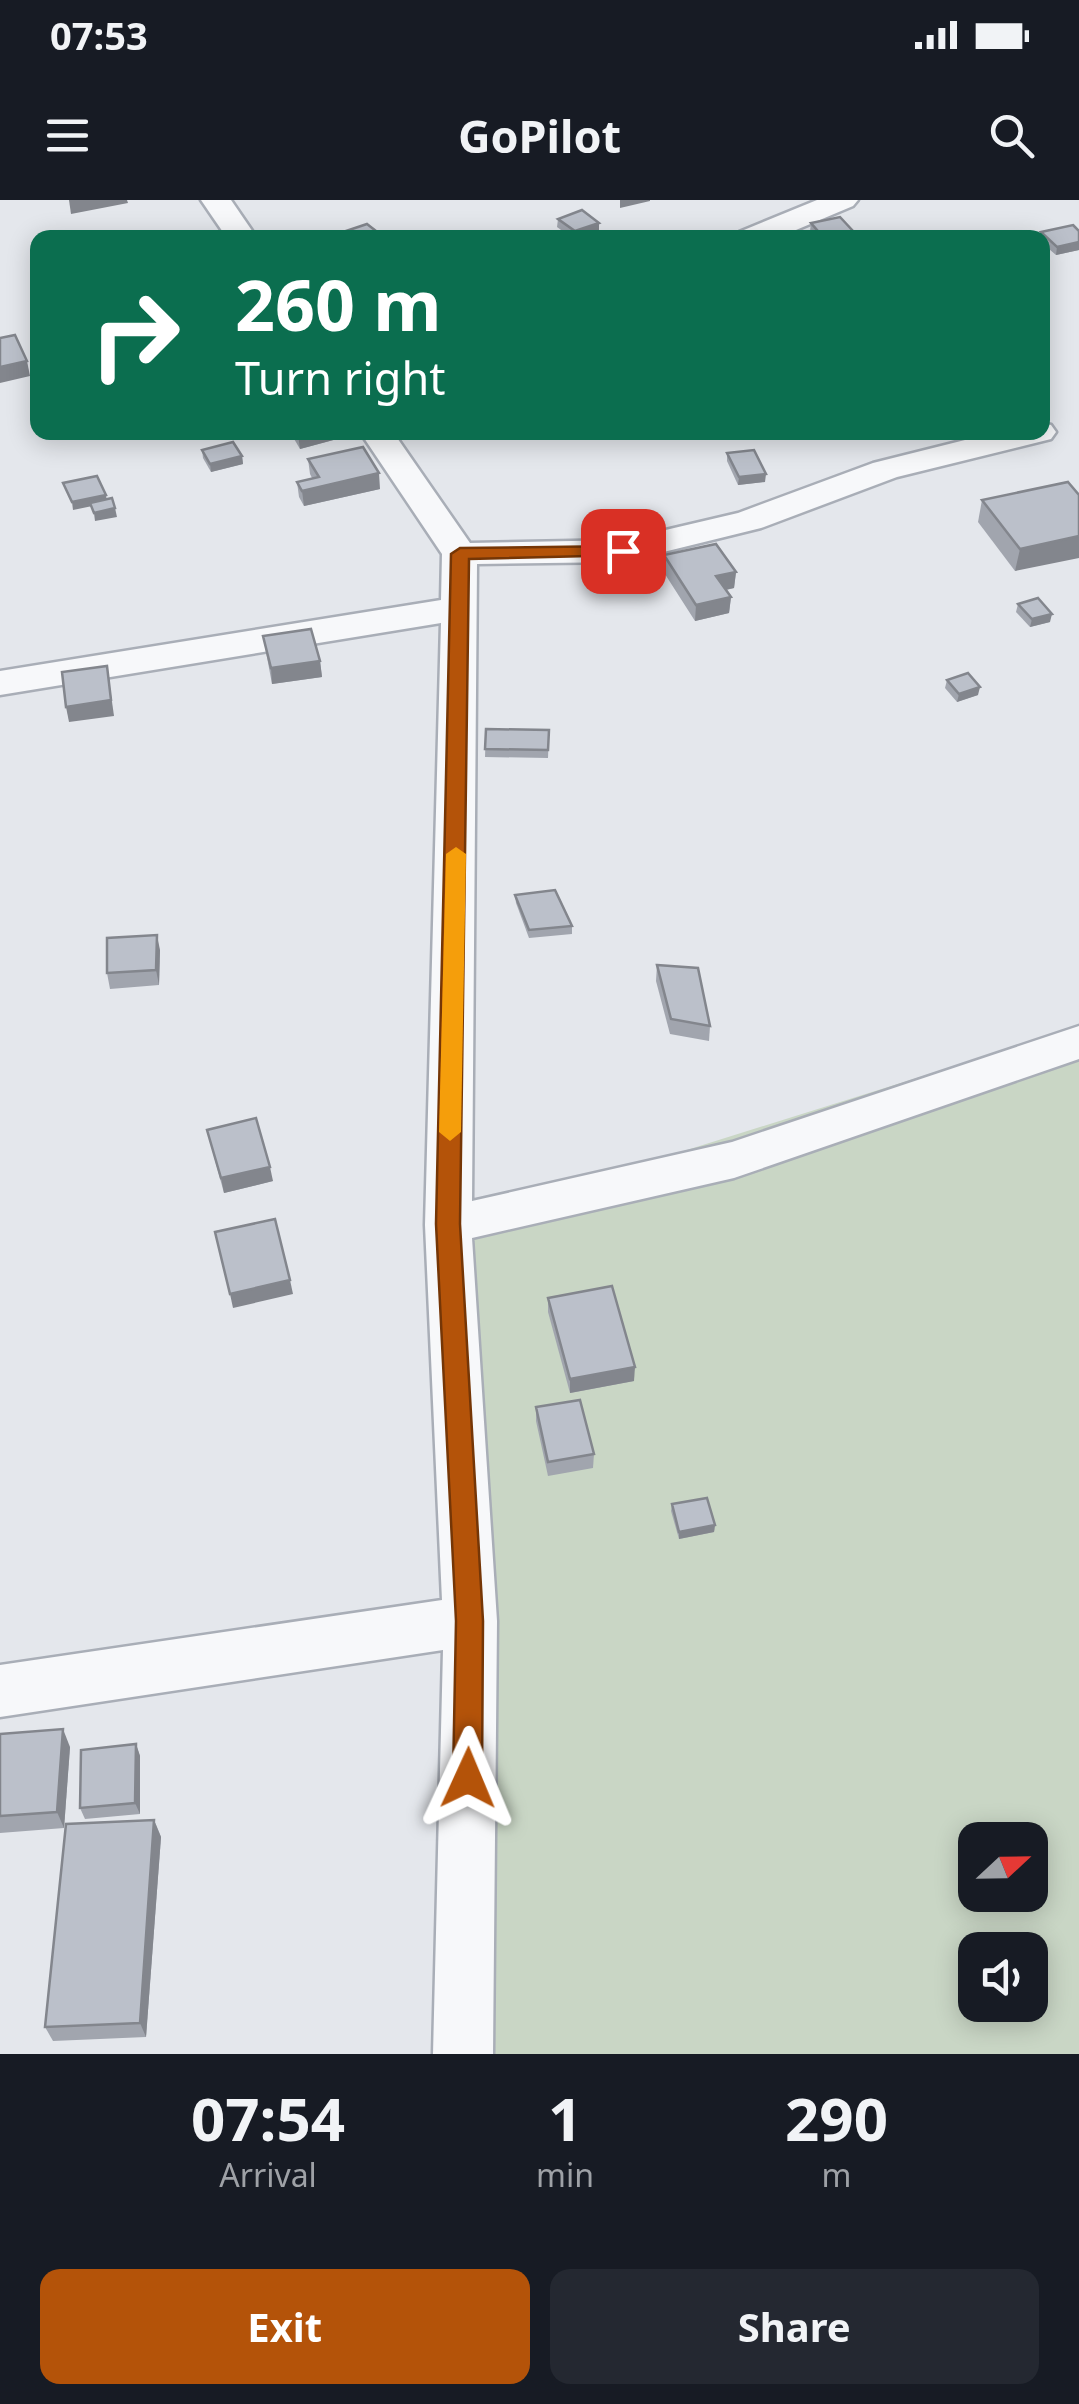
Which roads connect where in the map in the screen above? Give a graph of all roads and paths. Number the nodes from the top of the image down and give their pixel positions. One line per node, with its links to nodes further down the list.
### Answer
1 (216, 200): 3 (street)
2 (843, 200): 4 (street)
3 (237, 230)
4 (770, 230)
5 (1079, 424): 6 (street)
6 (1050, 430)
7 (382, 440): 9 (street)
8 (1008, 440): 9 (street)
9 (460, 554): 10 (street)
10 (461, 608): 11 (street); 13 (street)
11 (0, 683)
12 (1079, 1042): 13 (street)
13 (448, 1224): 14 (street)
14 (470, 1621): 15 (street); 16 (street)
15 (0, 1691)
16 (464, 2054)

